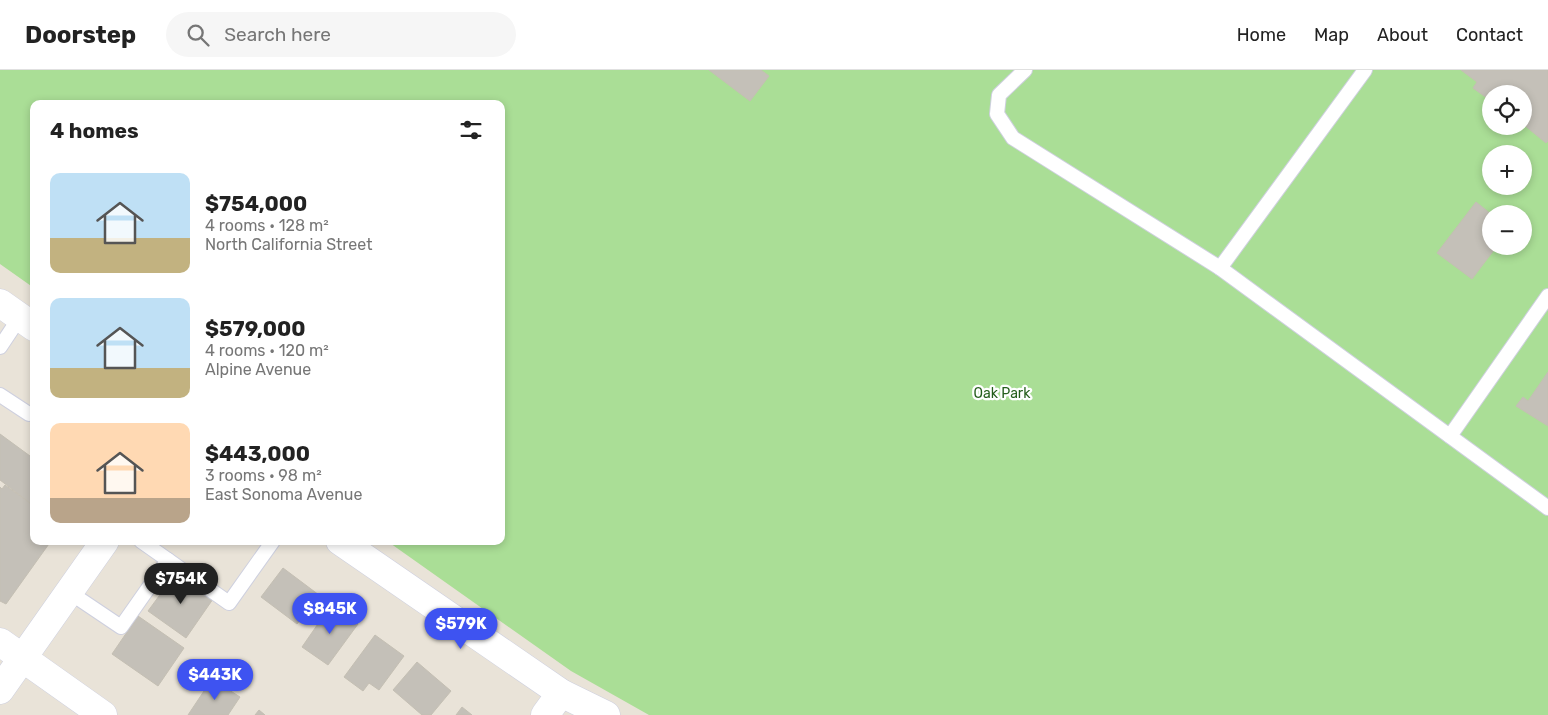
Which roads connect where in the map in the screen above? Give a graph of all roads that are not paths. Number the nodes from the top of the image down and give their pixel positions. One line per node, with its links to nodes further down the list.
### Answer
1 (1025, 70): 3 (lane)
2 (1365, 70): 3 (lane)
3 (1220, 268): 9 (lane)
4 (1548, 296): 9 (lane)
5 (18, 315): 6 (lane)
6 (0, 346)
7 (0, 395): 8 (lane)
8 (29, 414)
9 (1450, 436): 10 (lane)
10 (1548, 508)
11 (102, 545): 16 (street)
12 (147, 545): 15 (lane)
13 (270, 545): 15 (lane)
14 (346, 545): 20 (street)
15 (168, 560): 16 (lane)
16 (69, 592): 18 (street)
17 (0, 642): 18 (street)
18 (22, 658): 19 (street); 21 (street)
19 (0, 690)
20 (561, 693): 22 (street); 23 (street)
21 (103, 715)
22 (545, 715)
23 (606, 715)

